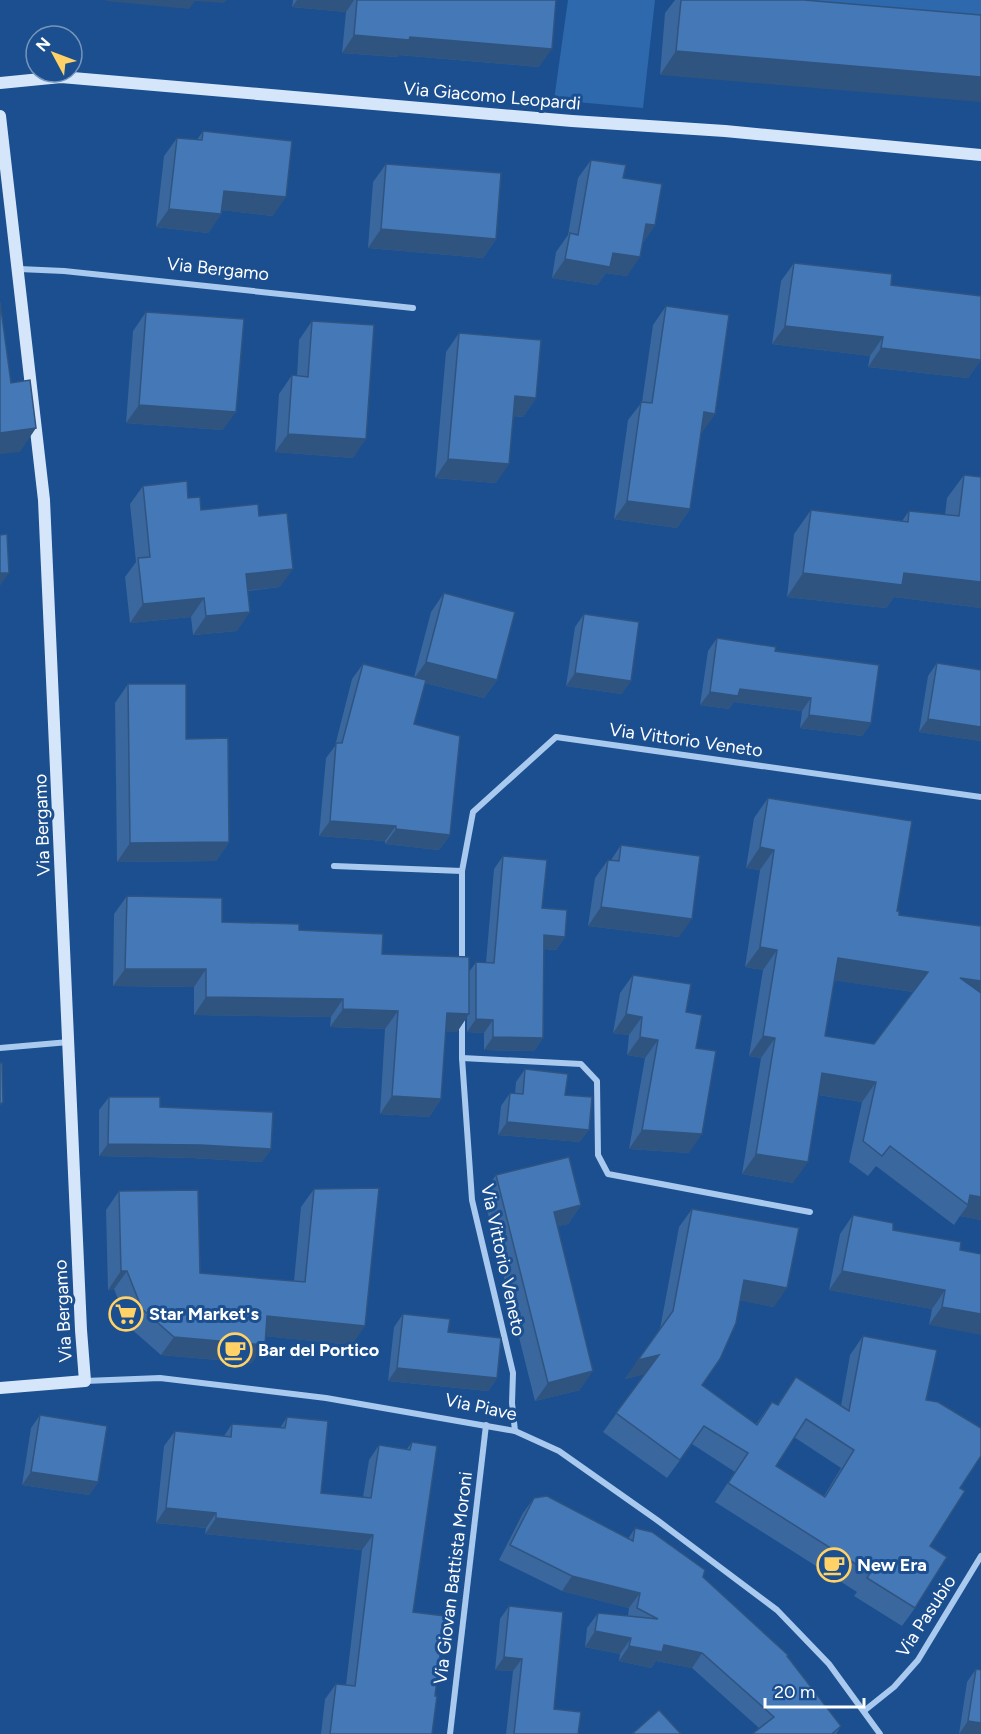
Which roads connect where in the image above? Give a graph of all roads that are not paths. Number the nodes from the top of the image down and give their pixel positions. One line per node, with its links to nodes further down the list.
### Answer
1 (0, 84): 4 (street, Via Giacomo Leopardi)
2 (0, 117): 3 (street, Via Bergamo)
3 (2, 143): 5 (street, Via Bergamo)
4 (981, 155)
5 (19, 269): 6 (street, Via Bergamo); 12 (street, Via Bergamo)
6 (413, 308)
7 (981, 796): 9 (street, Via Vittorio Veneto)
8 (334, 866): 9 (street)
9 (462, 871): 10 (street, Via Vittorio Veneto)
10 (462, 976)
11 (462, 1011): 14 (street, Via Vittorio Veneto)
12 (69, 1042): 13 (street); 16 (street, Via Bergamo)
13 (0, 1048)
14 (462, 1058): 15 (street); 19 (street, Via Vittorio Veneto)
15 (810, 1212)
16 (85, 1381): 17 (street, Via Piave); 18 (street, Via Piave)
17 (0, 1388)
18 (486, 1425): 19 (street, Via Piave); 22 (street, Via Giovan Battista Moroni)
19 (515, 1431): 21 (street, Via Piave)
20 (981, 1556): 21 (street, Via Pasubio)
21 (864, 1712): 23 (street, Via Piave)
22 (450, 1734)
23 (880, 1734)

